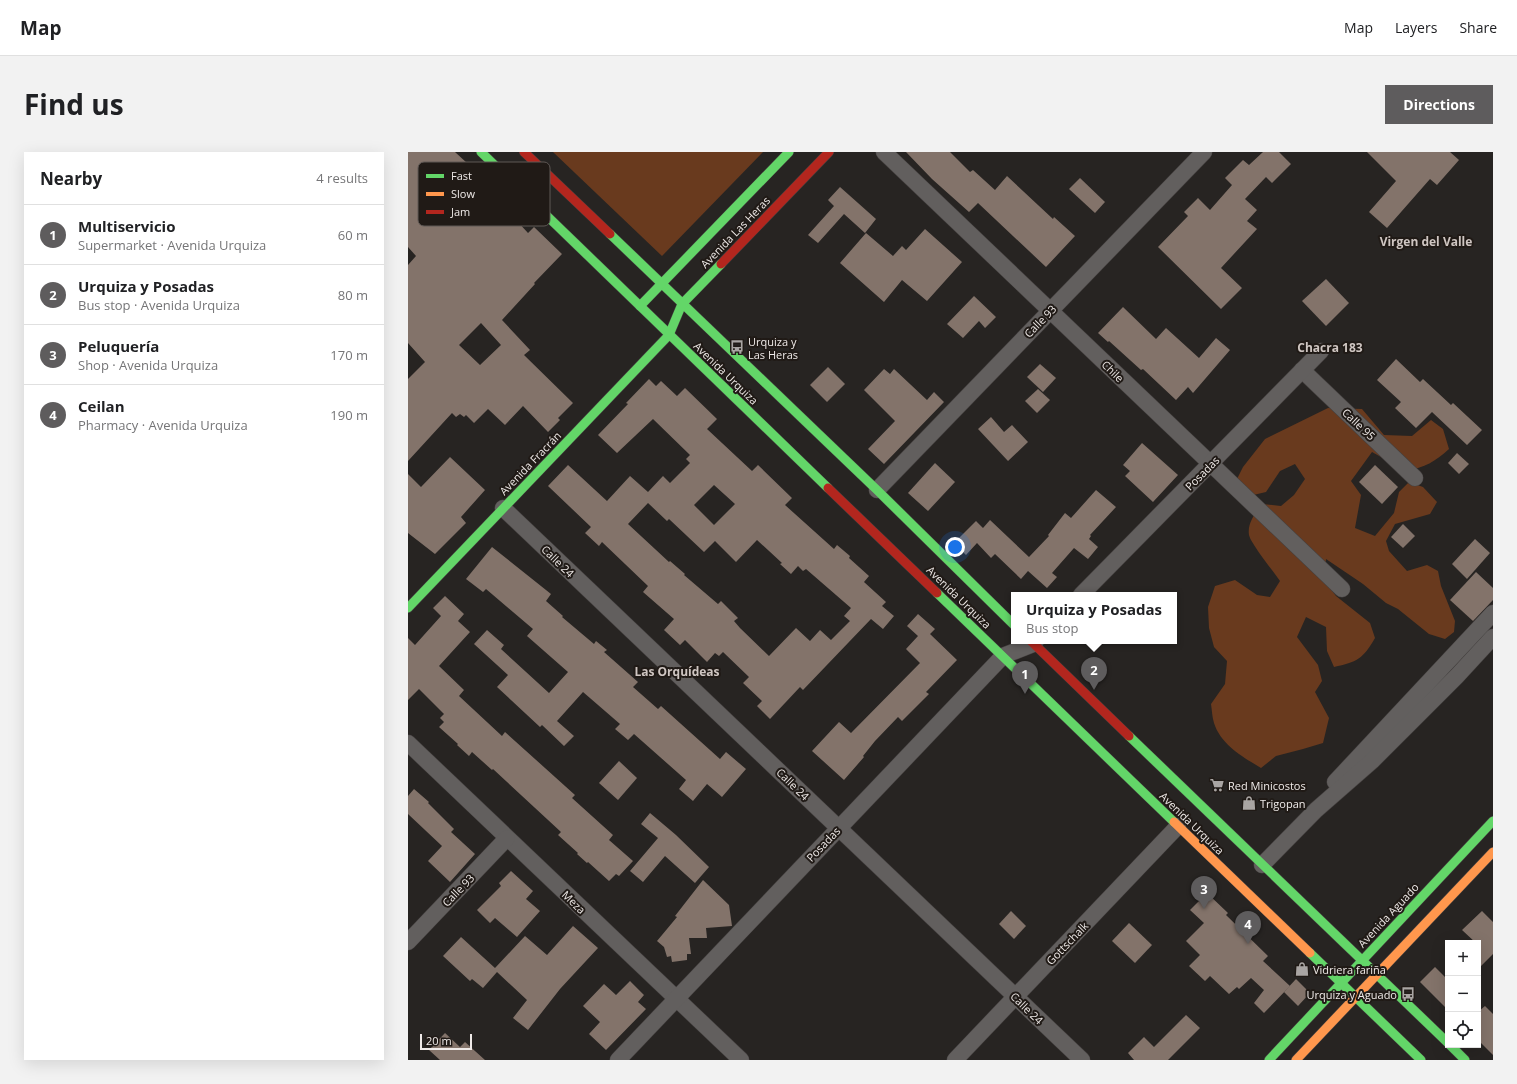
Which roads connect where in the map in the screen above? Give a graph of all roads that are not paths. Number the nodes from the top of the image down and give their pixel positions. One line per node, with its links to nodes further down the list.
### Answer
1 (481, 152): 7 (main road, Avenida Urquiza)
2 (524, 152): 8 (main road, Avenida Urquiza)
3 (789, 152): 11 (main road, Avenida Las Heras)
4 (828, 152): 12 (main road, Avenida Las Heras)
5 (884, 152): 14 (street, Chile)
6 (1204, 152): 14 (street, Calle 93)
7 (491, 162)
8 (534, 162)
9 (550, 177): 11 (main road, Avenida Urquiza)
10 (550, 219): 13 (main road, Avenida Urquiza)
11 (661, 284): 12 (main road, Avenida Urquiza); 13 (main road, Avenida Las Heras)
12 (682, 304): 15 (main road, Avenida Las Heras); 20 (main road, Avenida Urquiza)
13 (640, 306): 15 (main road, Avenida Urquiza)
14 (1050, 311): 18 (street, Chile); 20 (street, Calle 93)
15 (669, 335): 21 (main road, Avenida Fracrán); 30 (main road, Avenida Urquiza)
16 (1321, 351): 17 (street, Posadas)
17 (1302, 370): 18 (street, Posadas); 19 (street, Calle 95)
18 (1211, 464): 22 (street, Chile); 23 (street, Posadas)
19 (1415, 478)
20 (877, 490): 26 (main road, Avenida Urquiza)
21 (503, 508): 24 (main road, Avenida Fracrán); 35 (street, Calle 24)
22 (1342, 589)
23 (1084, 592)
24 (408, 608)
25 (1493, 613): 32 (street)
26 (1011, 622)
27 (1493, 637): 32 (street)
28 (1029, 644): 30 (street, Posadas)
29 (1035, 644): 38 (main road, Avenida Urquiza)
30 (1003, 656): 34 (main road, Avenida Urquiza); 35 (street, Posadas)
31 (408, 743): 36 (street, Meza)
32 (1316, 810): 38 (street)
33 (1493, 821): 40 (main road, Avenida Aguado)
34 (1178, 826): 42 (main road, Avenida Urquiza); 43 (street, Gottschalk)
35 (839, 828): 43 (street, Calle 24); 45 (street, Posadas)
36 (507, 838): 39 (street, Calle 93); 45 (street, Meza)
37 (1491, 859): 41 (main road)
38 (1262, 866): 40 (main road, Avenida Urquiza)
39 (408, 942)
40 (1362, 960): 41 (main road, Avenida Urquiza); 42 (main road, Avenida Aguado)
41 (1377, 975): 44 (main road); 46 (main road, Avenida Urquiza)
42 (1341, 983): 44 (main road, Avenida Urquiza); 52 (main road, Avenida Aguado)
43 (1016, 996): 50 (street, Gottschalk); 51 (street, Calle 24)
44 (1355, 997): 53 (main road); 54 (main road, Avenida Urquiza)
45 (676, 998): 48 (street, Posadas); 49 (street, Meza)
46 (1445, 1040)
47 (1453, 1048): 55 (main road, Avenida Urquiza)
48 (618, 1060)
49 (741, 1060)
50 (955, 1060)
51 (1082, 1060)
52 (1269, 1060)
53 (1296, 1060)
54 (1421, 1060)
55 (1465, 1060)

